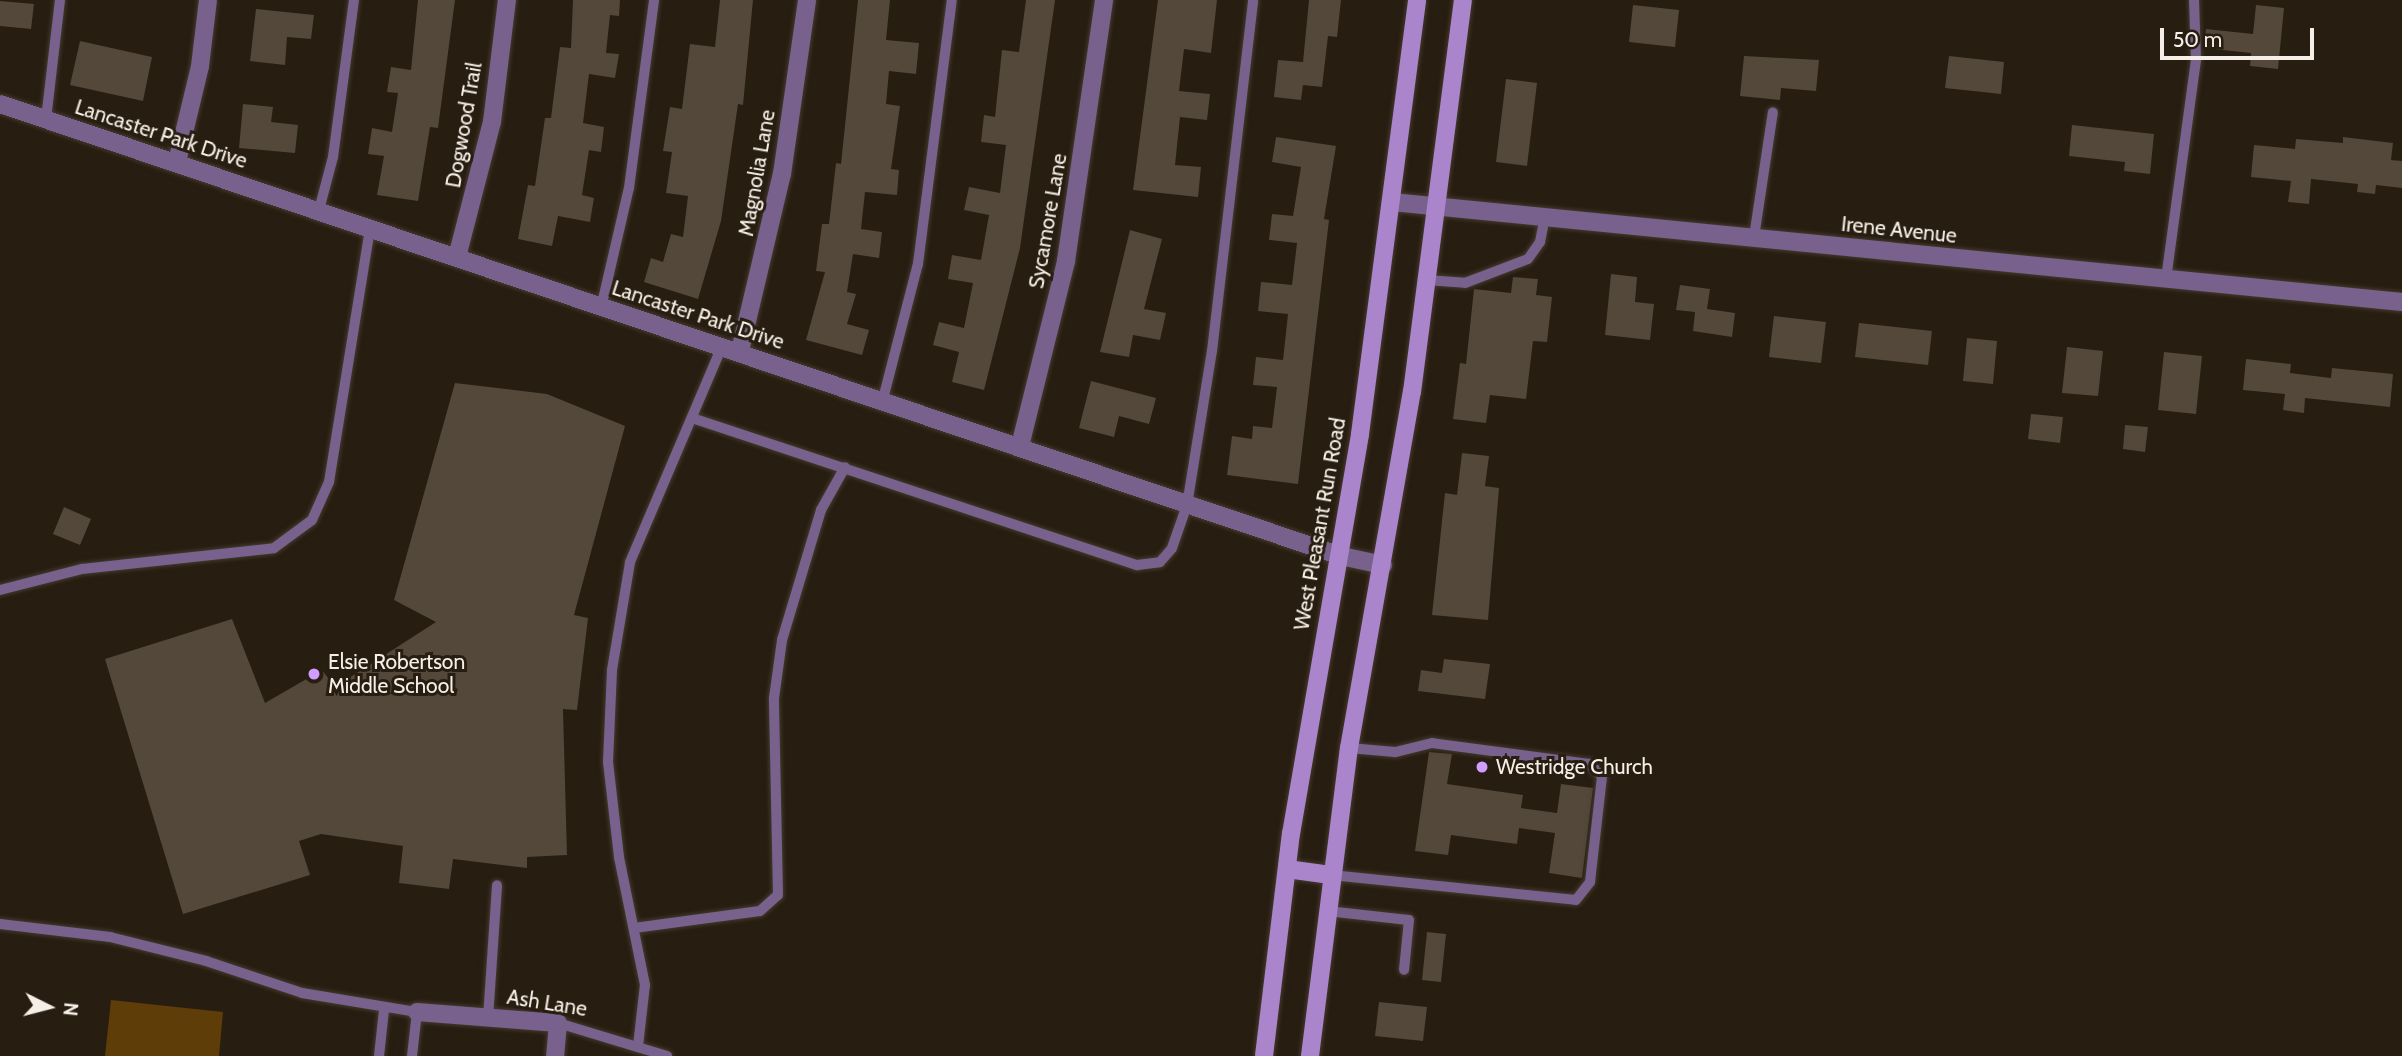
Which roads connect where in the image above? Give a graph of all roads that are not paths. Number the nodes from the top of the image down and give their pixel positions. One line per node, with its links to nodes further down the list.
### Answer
1 (60, 0): 15 (lane)
2 (208, 0): 16 (street)
3 (354, 0): 19 (lane)
4 (507, 0): 23 (street, Dogwood Trail)
5 (654, 0): 27 (lane)
6 (807, 0): 29 (street, Magnolia Lane)
7 (952, 0): 30 (lane)
8 (1104, 0): 32 (street, Sycamore Lane)
9 (1253, 0): 34 (lane)
10 (1417, 0): 17 (main road, West Pleasant Run Road)
11 (1463, 0): 18 (main road)
12 (2194, 0): 24 (lane)
13 (0, 104): 15 (street, Lancaster Park Drive)
14 (1773, 112): 22 (lane)
15 (46, 119): 16 (street, Lancaster Park Drive)
16 (177, 162): 19 (street, Lancaster Park Drive)
17 (1392, 202): 18 (street, Irene Avenue); 35 (main road, West Pleasant Run Road)
18 (1436, 206): 20 (street, Irene Avenue); 25 (main road)
19 (318, 210): 21 (street, Lancaster Park Drive)
20 (1545, 216): 22 (street, Irene Avenue); 25 (lane)
21 (370, 228): 23 (street, Lancaster Park Drive); 37 (lane)
22 (1754, 237): 24 (street, Irene Avenue)
23 (457, 257): 27 (street, Lancaster Park Drive)
24 (2166, 279): 26 (street, Irene Avenue)
25 (1426, 280): 36 (main road)
26 (2402, 302)
27 (601, 308): 28 (street, Lancaster Park Drive)
28 (722, 346): 29 (street, Lancaster Park Drive); 31 (lane)
29 (740, 351): 30 (street, Lancaster Park Drive)
30 (883, 399): 32 (street, Lancaster Park Drive)
31 (692, 418): 33 (lane); 44 (lane)
32 (1020, 446): 34 (street, Lancaster Park Drive)
33 (845, 467): 34 (lane); 44 (lane)
34 (1187, 505): 35 (street, Lancaster Park Drive)
35 (1341, 556): 36 (street, Lancaster Park Drive); 39 (main road, West Pleasant Run Road)
36 (1384, 565): 38 (main road)
37 (0, 590)
38 (1349, 748): 40 (main road); 40 (lane)
39 (1287, 869): 40 (main road); 55 (main road, West Pleasant Run Road)
40 (1331, 875): 42 (main road)
41 (497, 884): 48 (lane)
42 (1327, 911): 45 (lane); 56 (main road)
43 (0, 924): 46 (lane)
44 (634, 928): 50 (lane)
45 (1404, 970)
46 (384, 1010): 47 (lane); 51 (lane)
47 (417, 1012): 48 (street, Ash Lane); 52 (lane)
48 (488, 1018): 49 (street, Ash Lane)
49 (558, 1023): 50 (lane, Ash Lane); 53 (street)
50 (638, 1045): 54 (lane, Ash Lane)
51 (379, 1056)
52 (412, 1056)
53 (555, 1056)
54 (667, 1056)
55 (1264, 1056)
56 (1310, 1056)

